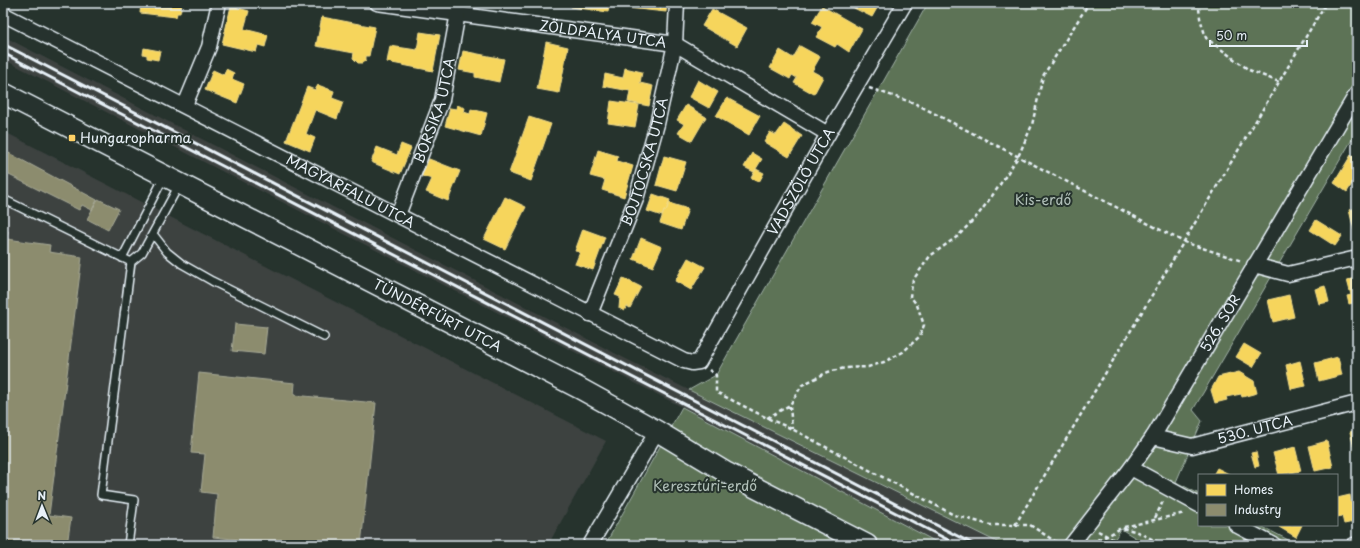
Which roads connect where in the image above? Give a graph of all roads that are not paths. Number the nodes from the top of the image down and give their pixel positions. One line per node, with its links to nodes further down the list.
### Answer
1 (220, 3): 10 (street)
2 (377, 3): 5 (street, ZÖLDPÁLYA UTCA)
3 (905, 3): 11 (street, VADSZŐLŐ UTCA)
4 (678, 4): 7 (street, BOJTOCSKA UTCA)
5 (458, 8): 7 (street, ZÖLDPÁLYA UTCA); 14 (street, BORSIKA UTCA)
6 (3, 14): 10 (street, MAGYARFALU UTCA)
7 (675, 44): 11 (street, ZÖLDPÁLYA UTCA); 20 (street, BOJTOCSKA UTCA)
8 (3, 93): 12 (street, TÜNDÉRFÜRT UTCA)
9 (1357, 93): 19 (street, 526. SOR)
10 (185, 105): 14 (street, MAGYARFALU UTCA)
11 (828, 134): 22 (street, VADSZŐLŐ UTCA)
12 (172, 180): 15 (lane); 16 (lane); 24 (street, TÜNDÉRFÜRT UTCA)
13 (3, 199): 16 (lane)
14 (398, 215): 20 (street, MAGYARFALU UTCA)
15 (153, 234): 18 (lane); 21 (lane)
16 (122, 258): 18 (lane)
17 (1357, 258): 19 (street)
18 (131, 262): 30 (lane)
19 (1254, 265): 25 (street, 526. SOR)
20 (590, 314): 22 (street, MAGYARFALU UTCA)
21 (324, 337)
22 (699, 362)
23 (1357, 404): 25 (street, 530. UTCA)
24 (657, 431): 31 (street); 32 (street, TÜNDÉRFÜRT UTCA)
25 (1152, 437): 26 (street, 526. SOR)
26 (1131, 468): 27 (street); 33 (street, 526. SOR)
27 (1198, 504)
28 (1238, 526): 29 (street)
29 (1267, 543)
30 (128, 545)
31 (590, 545)
32 (867, 545)
33 (1071, 545)

